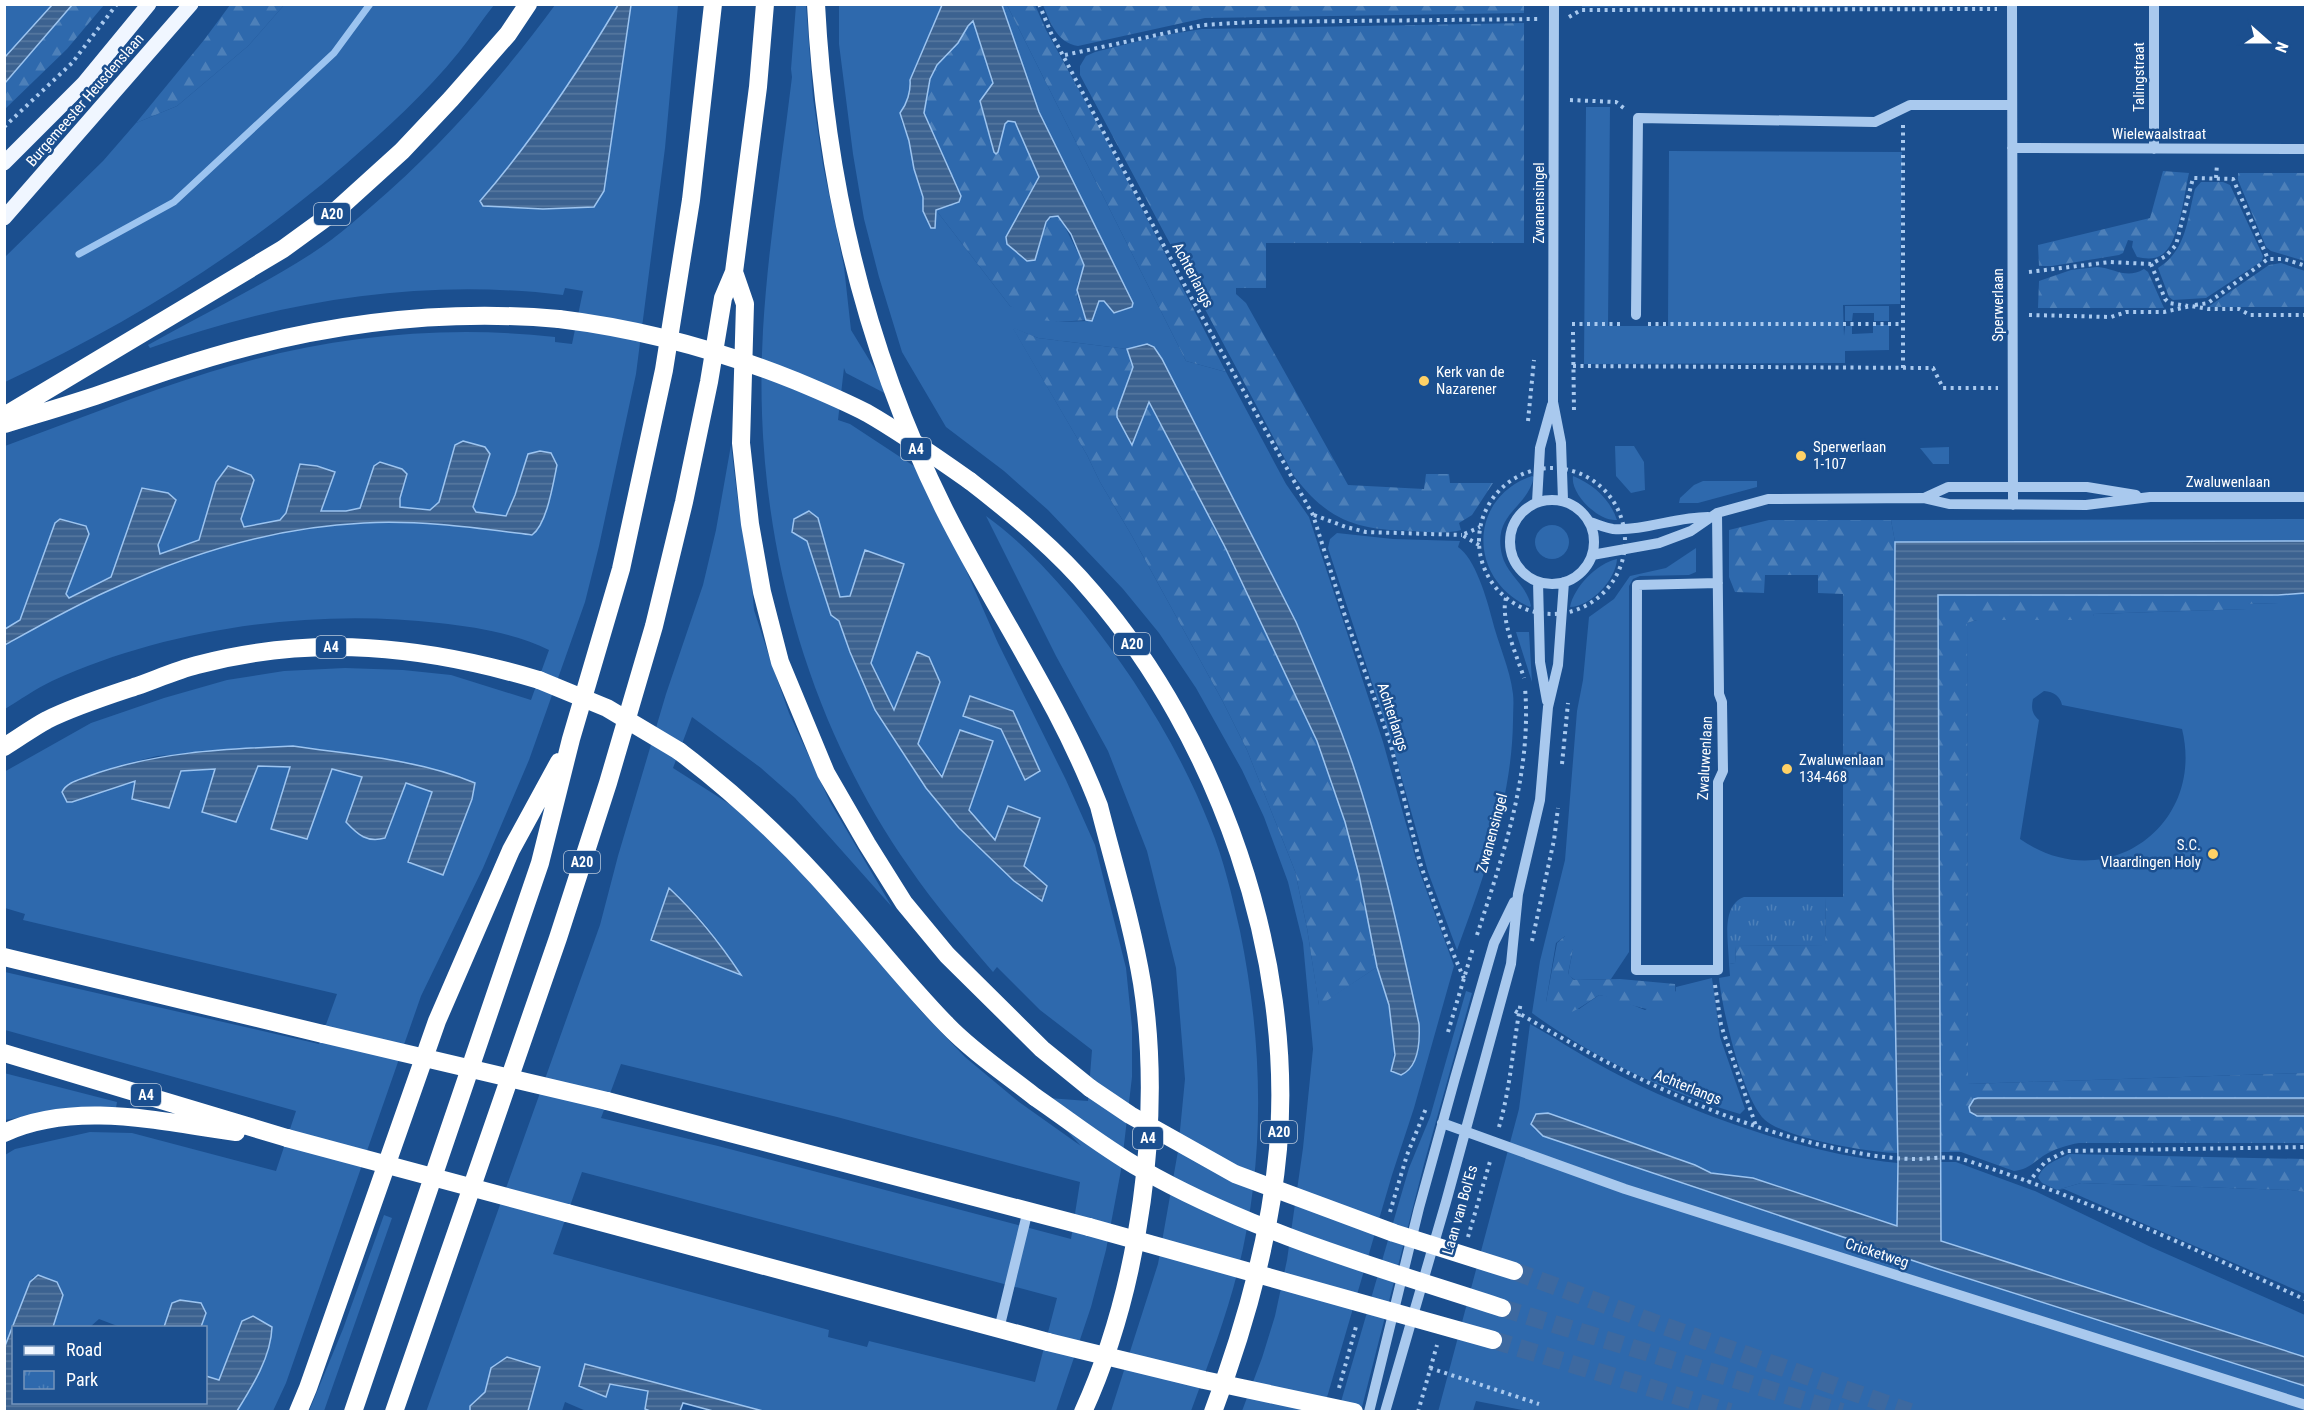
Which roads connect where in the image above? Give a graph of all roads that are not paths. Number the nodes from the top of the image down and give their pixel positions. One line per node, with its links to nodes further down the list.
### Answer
1 (149, 4): 14 (main road, Burgemeester Heusdenslaan)
2 (191, 4): 15 (main road, Burgemeester Heusdenslaan)
3 (528, 4): 19 (highway, A20)
4 (713, 4): 35 (highway, A20)
5 (765, 4): 16 (highway, A20)
6 (816, 4): 53 (highway, A4)
7 (1554, 4): 18 (street, Zwanensingel)
8 (2154, 4): 13 (street, Talingstraat)
9 (2012, 7): 10 (street, Sperwerlaan)
10 (2012, 105): 11 (street, Sperwerlaan); 17 (street)
11 (2012, 148): 13 (street, Wielewaalstraat); 21 (street, Sperwerlaan)
12 (2306, 148): 13 (street, Wielewaalstraat)
13 (2154, 149)
14 (4, 164)
15 (4, 218)
16 (734, 272): 45 (highway, A4, bridge); 52 (highway, A20)
17 (1637, 321)
18 (1553, 402): 25 (street, Zwanensingel); 26 (street, Zwanensingel)
19 (4, 416)
20 (4, 424): 54 (highway, A20, bridge)
21 (2014, 488): 22 (street, Zwaluwenlaan); 24 (street, Zwaluwenlaan); 27 (street, Sperwerlaan)
22 (2150, 497): 23 (street, Zwaluwenlaan); 27 (street, Zwaluwenlaan)
23 (2306, 497)
24 (1923, 498): 27 (street, Zwaluwenlaan); 28 (street, Zwaluwenlaan)
25 (1563, 500): 26 (street); 29 (street)
26 (1537, 502): 31 (street)
27 (2013, 505)
28 (1712, 515): 29 (street, Zwaluwenlaan); 30 (street, Zwaluwenlaan); 33 (street, Zwaluwenlaan)
29 (1590, 522): 30 (street)
30 (1592, 555): 32 (street)
31 (1538, 582): 32 (street); 34 (street)
32 (1564, 582): 34 (street)
33 (1718, 583): 33 (street, Zwaluwenlaan)
34 (1548, 707): 37 (street)
35 (571, 740): 50 (highway, A20); 51 (highway, A20)
36 (4, 747): 46 (highway, A4, bridge)
37 (1518, 894): 40 (street); 41 (street, Laan van Bol'Es)
38 (4, 957): 44 (highway, bridge)
39 (4, 1053): 43 (highway, A4)
40 (1442, 1123): 41 (street, Cricketweg); 56 (street)
41 (1465, 1130): 49 (street, Cricketweg); 57 (street, Laan van Bol'Es)
42 (4, 1133): 43 (highway)
43 (287, 1138): 47 (highway, A4, bridge)
44 (1028, 1210): 47 (street); 48 (highway, bridge)
45 (1514, 1271)
46 (1502, 1308)
47 (999, 1329): 55 (highway, A4, bridge)
48 (1493, 1340)
49 (2306, 1405)
50 (298, 1412)
51 (353, 1412)
52 (394, 1412)
53 (1083, 1412)
54 (1213, 1412)
55 (1354, 1412)
56 (1369, 1412)
57 (1385, 1412)

